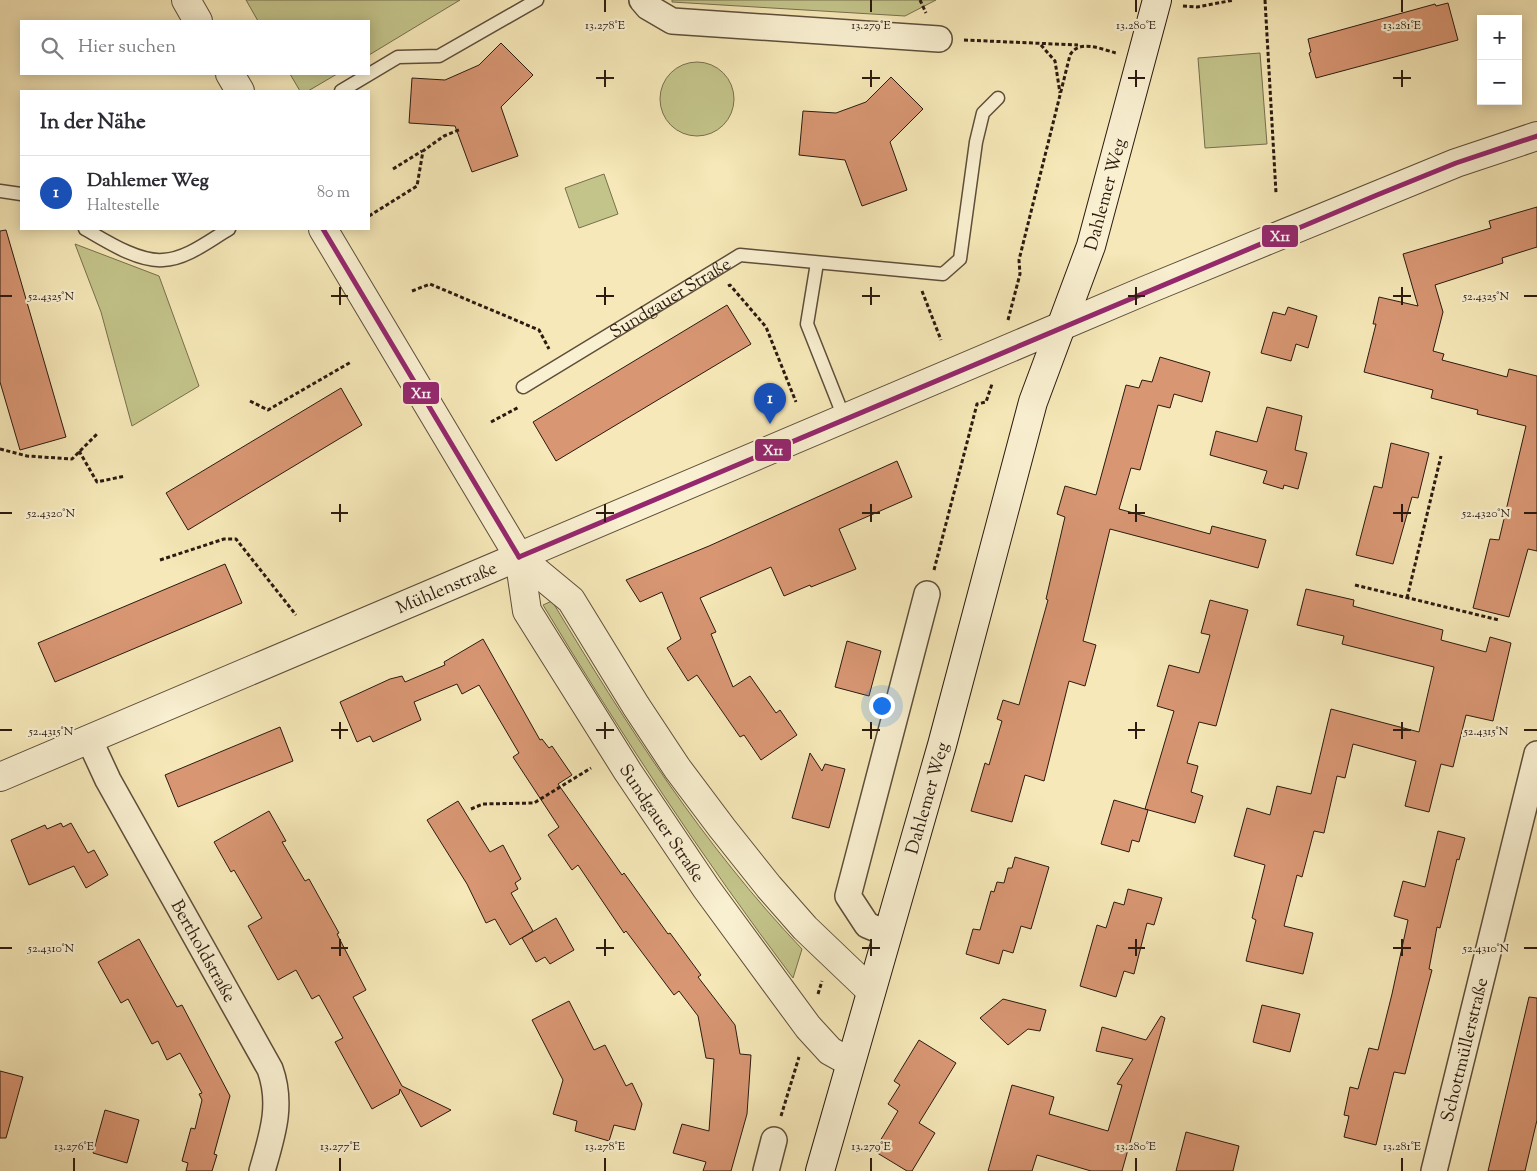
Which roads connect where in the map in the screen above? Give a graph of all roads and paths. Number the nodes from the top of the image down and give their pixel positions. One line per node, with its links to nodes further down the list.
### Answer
1 (186, 0): 7 (street)
2 (537, 0): 12 (lane)
3 (642, 0): 8 (street)
4 (1234, 0): 6 (path)
5 (1265, 0): 24 (path)
6 (1166, 2): 35 (street, Dahlemer Weg)
7 (197, 20)
8 (939, 38): 10 (path)
9 (1119, 44): 11 (path)
10 (1041, 45): 11 (path); 17 (path)
11 (1081, 46): 17 (path)
12 (370, 73)
13 (231, 75): 15 (street)
14 (367, 75): 16 (lane)
15 (239, 90)
16 (342, 90)
17 (1060, 96): 30 (path)
18 (998, 98): 32 (lane, Sundgauer Straße)
19 (461, 129): 21 (path)
20 (1537, 136): 35 (street, Mühlenstraße)
21 (423, 151): 22 (path); 26 (path)
22 (393, 169)
23 (0, 191): 25 (lane)
24 (1276, 193)
25 (20, 194)
26 (370, 215)
27 (87, 230): 28 (lane)
28 (227, 230)
29 (324, 230): 51 (street, Sundgauer Straße)
30 (1019, 260)
31 (817, 263): 32 (lane, Sundgauer Straße); 38 (lane, Sundgauer Straße); 44 (lane)
32 (923, 273): 36 (path)
33 (412, 290): 38 (path)
34 (722, 290): 41 (path)
35 (1059, 328): 44 (street, Mühlenstraße); 64 (street, Dahlemer Weg)
36 (942, 340)
37 (351, 362): 40 (path)
38 (558, 365): 39 (lane, Sundgauer Straße)
39 (523, 387)
40 (250, 401)
41 (796, 402)
42 (986, 402): 54 (path)
43 (522, 405): 45 (path)
44 (844, 420): 51 (street, Mühlenstraße)
45 (491, 422)
46 (98, 433): 48 (path)
47 (0, 449): 48 (path)
48 (79, 451): 50 (path)
49 (1441, 456): 55 (path)
50 (125, 476)
51 (519, 557): 58 (street, Mühlenstraße); 65 (street, Sundgauer Straße); 66 (street, Sundgauer Straße)
52 (160, 560): 56 (path)
53 (1355, 585): 55 (path)
54 (927, 594): 64 (street)
55 (1407, 598): 57 (path)
56 (296, 615)
57 (1499, 620)
58 (89, 739): 61 (street, Mühlenstraße); 68 (street, Bertholdstraße)
59 (1537, 754): 62 (street, Schottmüllerstraße)
60 (591, 768): 63 (path)
61 (0, 777)
62 (1531, 808): 71 (street, Schottmüllerstraße)
63 (471, 809)
64 (886, 933): 65 (street, Dahlemer Weg)
65 (870, 991): 66 (street, Dahlemer Weg)
66 (850, 1062): 70 (street, Dahlemer Weg)
67 (774, 1140): 69 (street)
68 (262, 1171)
69 (766, 1171)
70 (820, 1171)
71 (1434, 1171)

